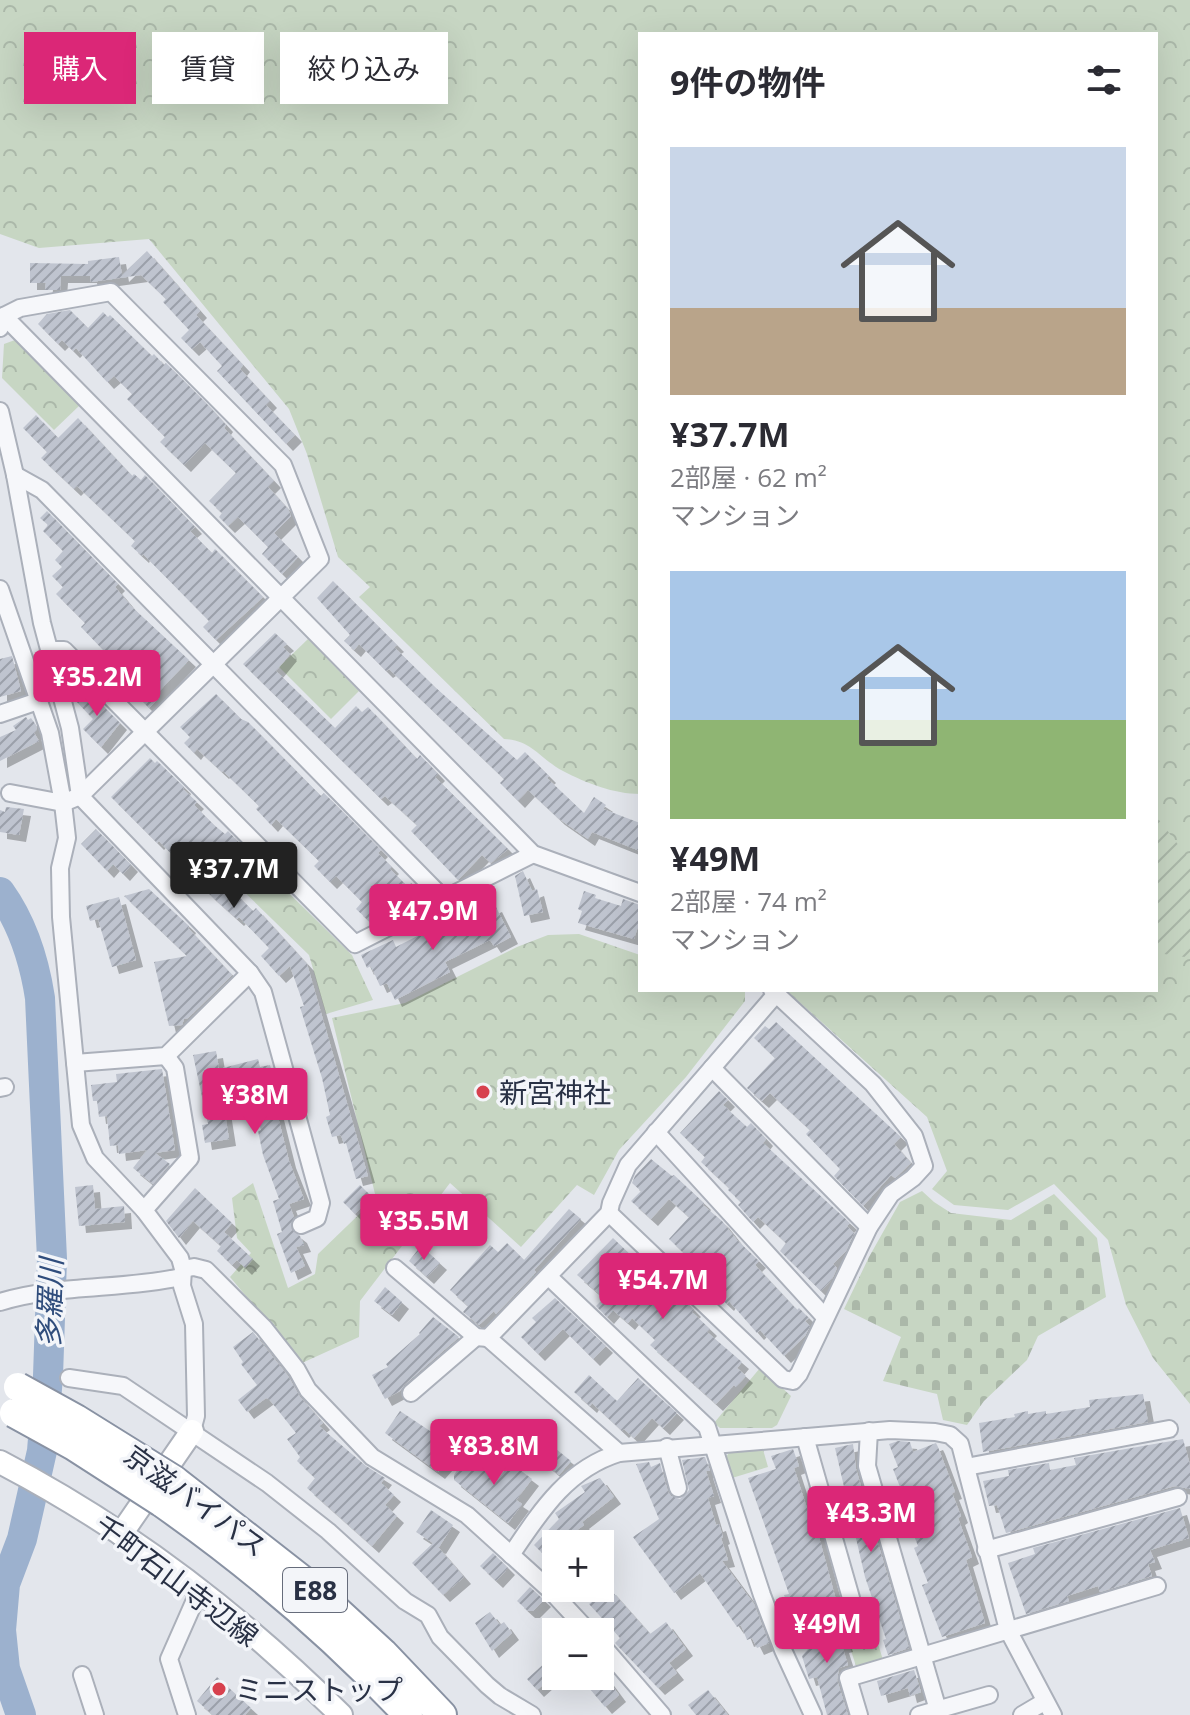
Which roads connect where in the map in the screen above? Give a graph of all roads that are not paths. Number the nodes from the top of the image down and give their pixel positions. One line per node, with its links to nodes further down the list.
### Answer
1 (2, 322): 5 (street); 5 (street)
2 (0, 411): 3 (street)
3 (15, 475): 7 (street); 8 (street)
4 (0, 589): 6 (street)
5 (281, 598): 8 (street); 15 (street)
6 (7, 635): 9 (street)
7 (50, 650): 11 (street); 13 (street)
8 (214, 664): 11 (street); 17 (street)
9 (38, 701): 10 (street); 14 (street)
10 (0, 714)
11 (145, 732): 13 (street); 17 (street)
12 (10, 793): 14 (street)
13 (80, 796): 14 (street); 18 (street)
14 (63, 803): 21 (street)
15 (533, 854): 16 (street); 17 (street)
16 (638, 892)
17 (444, 899)
18 (250, 973): 20 (street); 26 (street)
19 (774, 992): 22 (street); 27 (street)
20 (166, 1056): 21 (street); 24 (street)
21 (75, 1063): 24 (street)
22 (712, 1068): 23 (street); 27 (street)
23 (656, 1132): 25 (street); 32 (street)
24 (144, 1210): 29 (street)
25 (609, 1213): 30 (street); 32 (street)
26 (301, 1225)
27 (869, 1227): 32 (street)
28 (395, 1268): 33 (street)
29 (182, 1273): 31 (street); 38 (street); 51 (street)
30 (549, 1277): 33 (street); 41 (street)
31 (0, 1302)
32 (824, 1316)
33 (482, 1337): 35 (street); 43 (street)
34 (69, 1378): 38 (street)
35 (411, 1393)
36 (8, 1396): 47 (highway, 京滋バイパス / E88, bridge)
37 (1169, 1429): 45 (street)
38 (192, 1431): 49 (main road); 68 (street)
39 (869, 1431): 40 (street); 45 (street); 57 (street)
40 (805, 1437): 41 (street); 56 (street)
41 (712, 1443): 42 (street); 56 (street)
42 (667, 1447): 43 (street); 46 (street)
43 (619, 1453): 51 (street)
44 (9, 1467): 49 (main road, 千町石山寺辺線)
45 (966, 1467): 50 (street)
46 (678, 1488)
47 (168, 1491): 66 (highway, 京滋バイパス / E88); 67 (highway, 京滋バイパス / E88)
48 (1178, 1497): 50 (street)
49 (121, 1534): 53 (main road, 千町石山寺辺線)
50 (986, 1550): 55 (street)
51 (511, 1555): 54 (street)
52 (1157, 1586): 55 (street)
53 (199, 1591): 64 (street); 65 (main road, 千町石山寺辺線)
54 (575, 1618)
55 (1008, 1630): 57 (street); 61 (street)
56 (777, 1633): 70 (street)
57 (922, 1656): 62 (street); 71 (street)
58 (614, 1659): 69 (street)
59 (82, 1675): 63 (street)
60 (989, 1695): 62 (street)
61 (1049, 1708): 73 (street)
62 (938, 1710): 72 (street)
63 (95, 1715)
64 (187, 1715)
65 (341, 1715)
66 (408, 1715)
67 (442, 1715)
68 (532, 1715)
69 (662, 1715)
70 (813, 1715)
71 (859, 1715)
72 (919, 1715)
73 (1022, 1715)

